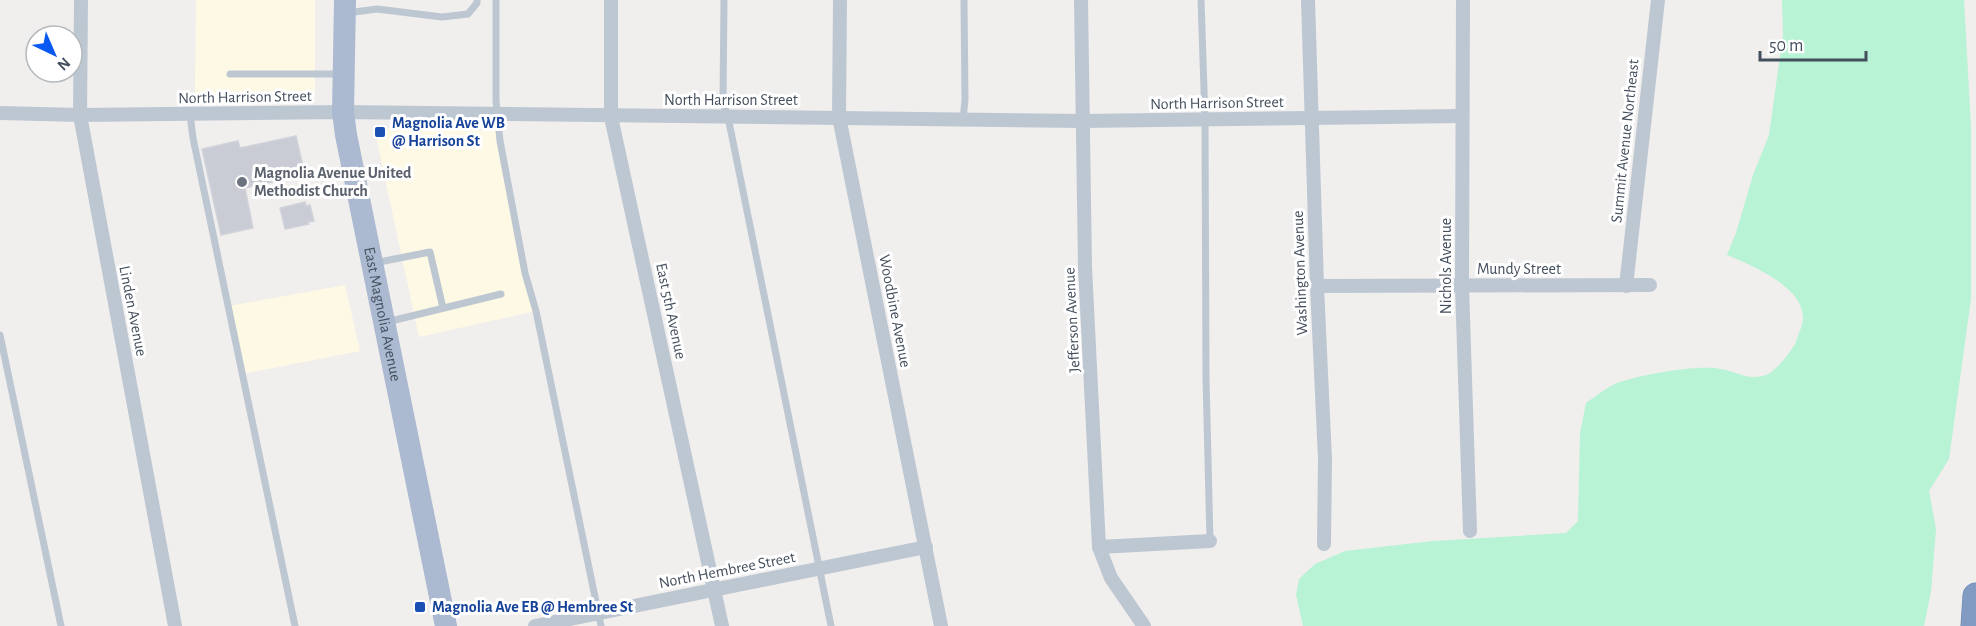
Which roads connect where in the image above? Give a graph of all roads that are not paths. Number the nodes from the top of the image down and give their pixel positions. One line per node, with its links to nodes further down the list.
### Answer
1 (81, 0): 19 (street, Linden Avenue)
2 (477, 0): 13 (lane)
3 (496, 0): 20 (lane)
4 (611, 0): 22 (street, East 5th Avenue)
5 (724, 0): 23 (lane)
6 (840, 0): 24 (street, Woodbine Avenue)
7 (964, 0): 26 (lane)
8 (1081, 0): 28 (street, Jefferson Avenue)
9 (1201, 0): 27 (lane)
10 (1308, 0): 25 (street, Washington Avenue)
11 (1463, 0): 21 (street, Nichols Avenue)
12 (1658, 0): 33 (street, Summit Avenue Northeast)
13 (345, 7): 15 (main road, East Magnolia Avenue)
14 (230, 74): 15 (lane)
15 (344, 74): 16 (main road, East Magnolia Avenue)
16 (344, 112): 18 (street, North Harrison Street); 20 (street, North Harrison Street); 29 (main road, East Magnolia Avenue)
17 (0, 113): 19 (street, North Harrison Street)
18 (190, 114): 19 (street, North Harrison Street); 49 (lane)
19 (80, 115): 48 (street, Linden Avenue)
20 (497, 115): 22 (street, North Harrison Street); 46 (lane)
21 (1462, 116): 25 (street, North Harrison Street); 32 (street, Nichols Avenue)
22 (611, 117): 23 (street, North Harrison Street); 44 (street, East 5th Avenue)
23 (728, 117): 24 (street, North Harrison Street); 43 (lane)
24 (839, 117): 26 (street, North Harrison Street); 41 (street, Woodbine Avenue)
25 (1311, 118): 27 (street, North Harrison Street); 31 (street, Washington Avenue)
26 (963, 119): 28 (street, North Harrison Street)
27 (1204, 120): 28 (street, North Harrison Street); 39 (lane)
28 (1083, 121): 42 (street, Jefferson Avenue)
29 (372, 263): 35 (lane); 36 (main road, East Magnolia Avenue)
30 (1650, 285): 33 (street, Mundy Street)
31 (1317, 286): 32 (street, Mundy Street); 40 (street, Washington Avenue)
32 (1462, 286): 33 (street, Mundy Street); 38 (street, Nichols Avenue)
33 (1626, 286)
34 (501, 294): 35 (lane)
35 (443, 308): 36 (lane)
36 (384, 322): 50 (main road, East Magnolia Avenue)
37 (0, 335): 47 (lane)
38 (1470, 531)
39 (1210, 541): 42 (street)
40 (1324, 544)
41 (926, 547): 43 (street, North Hembree Street); 54 (street, Woodbine Avenue)
42 (1099, 547): 55 (street, Jefferson Avenue)
43 (818, 568): 44 (street, North Hembree Street); 53 (lane)
44 (715, 589): 46 (street, North Hembree Street); 52 (street, East 5th Avenue)
45 (1976, 596): 56 (highway)
46 (599, 620): 51 (street, North Hembree Street)
47 (61, 626)
48 (175, 626)
49 (295, 626)
50 (446, 626)
51 (535, 626)
52 (722, 626)
53 (831, 626)
54 (942, 626)
55 (1144, 626)
56 (1974, 626)

